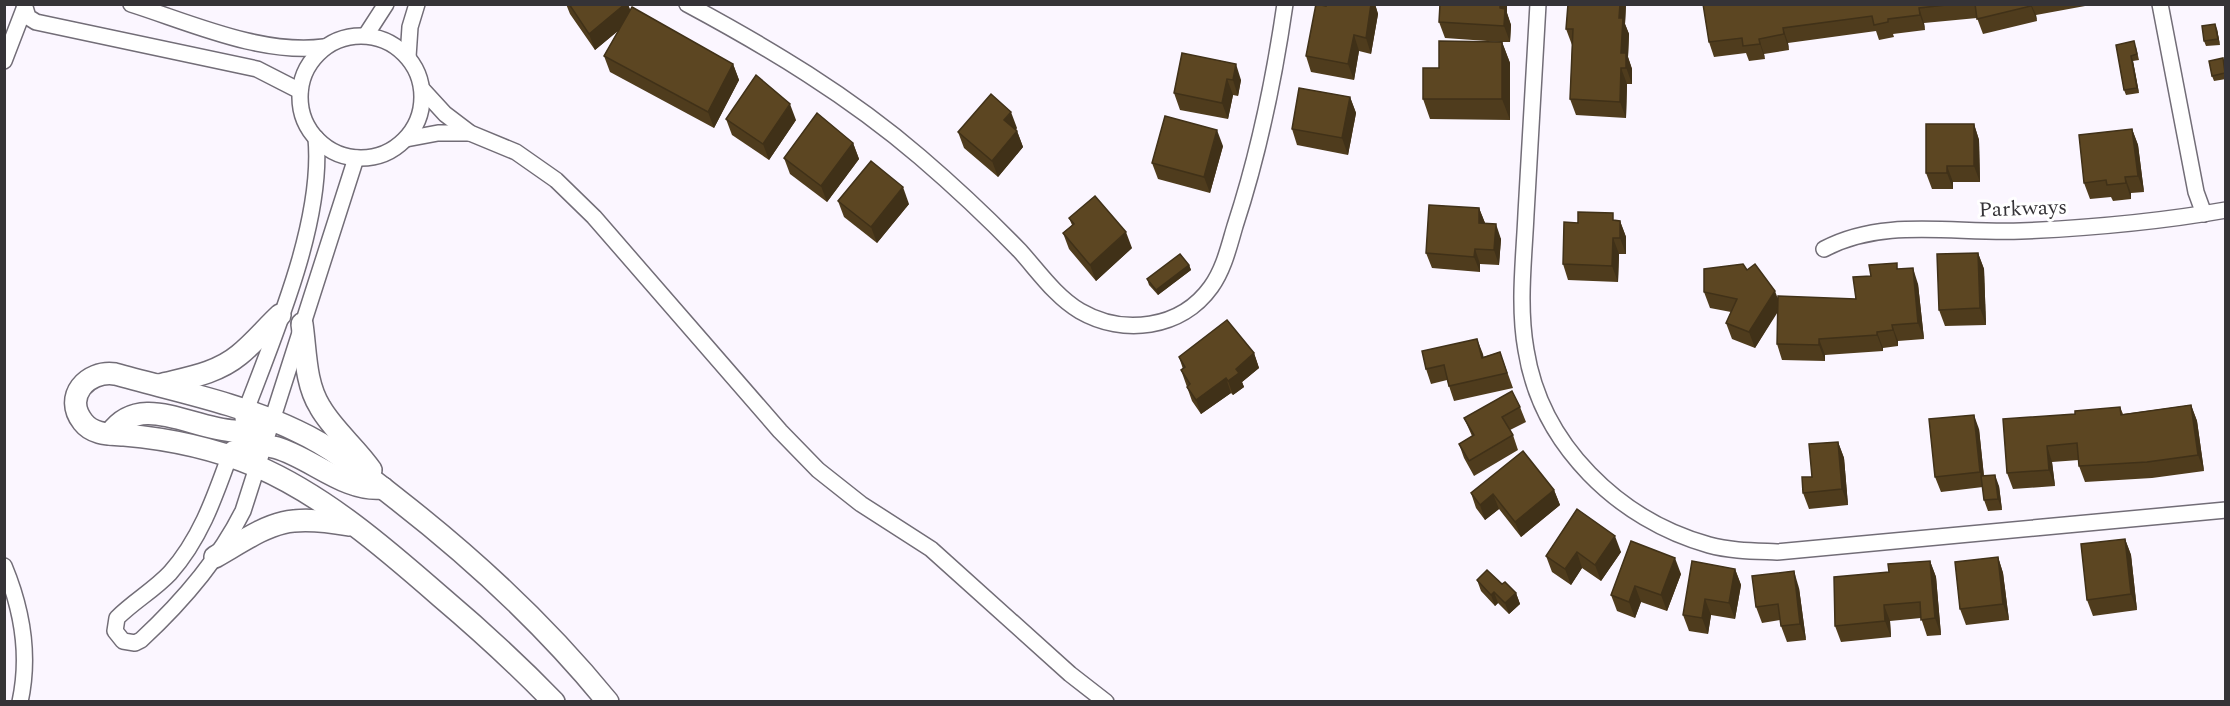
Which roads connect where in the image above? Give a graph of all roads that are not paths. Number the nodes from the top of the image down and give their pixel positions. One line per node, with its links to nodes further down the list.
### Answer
1 (131, 4): 10 (street)
2 (386, 4): 9 (street)
3 (417, 4): 11 (street)
4 (687, 4): 5 (street)
5 (1285, 4)
6 (1538, 4): 33 (street)
7 (2160, 4): 20 (street)
8 (24, 7): 12 (street); 14 (street)
9 (366, 35): 10 (street); 11 (street)
10 (324, 47): 14 (street)
11 (408, 57): 13 (street)
12 (4, 62)
13 (423, 90): 15 (street); 17 (street)
14 (300, 91): 16 (street)
15 (470, 133): 17 (street); 40 (street)
16 (316, 138): 18 (street); 22 (street)
17 (406, 139): 18 (street)
18 (356, 158): 23 (street)
19 (2226, 210): 20 (street, Parkways)
20 (2204, 214): 21 (street, Parkways)
21 (1824, 249)
22 (280, 315): 24 (street); 25 (street)
23 (302, 324): 26 (street); 32 (street)
24 (157, 385): 25 (street); 28 (street)
25 (246, 409): 26 (street); 27 (street)
26 (272, 420): 27 (street); 29 (street); 32 (street)
27 (238, 433): 28 (street); 30 (street)
28 (110, 434): 30 (street)
29 (265, 444): 30 (street); 31 (street); 32 (street)
30 (230, 456): 31 (street); 35 (street)
31 (258, 467): 34 (street); 35 (street)
32 (383, 488): 39 (street)
33 (2226, 510)
34 (356, 527): 35 (street); 38 (street)
35 (215, 557)
36 (4, 566): 37 (street)
37 (20, 702)
38 (554, 702)
39 (608, 702)
40 (1106, 702)

